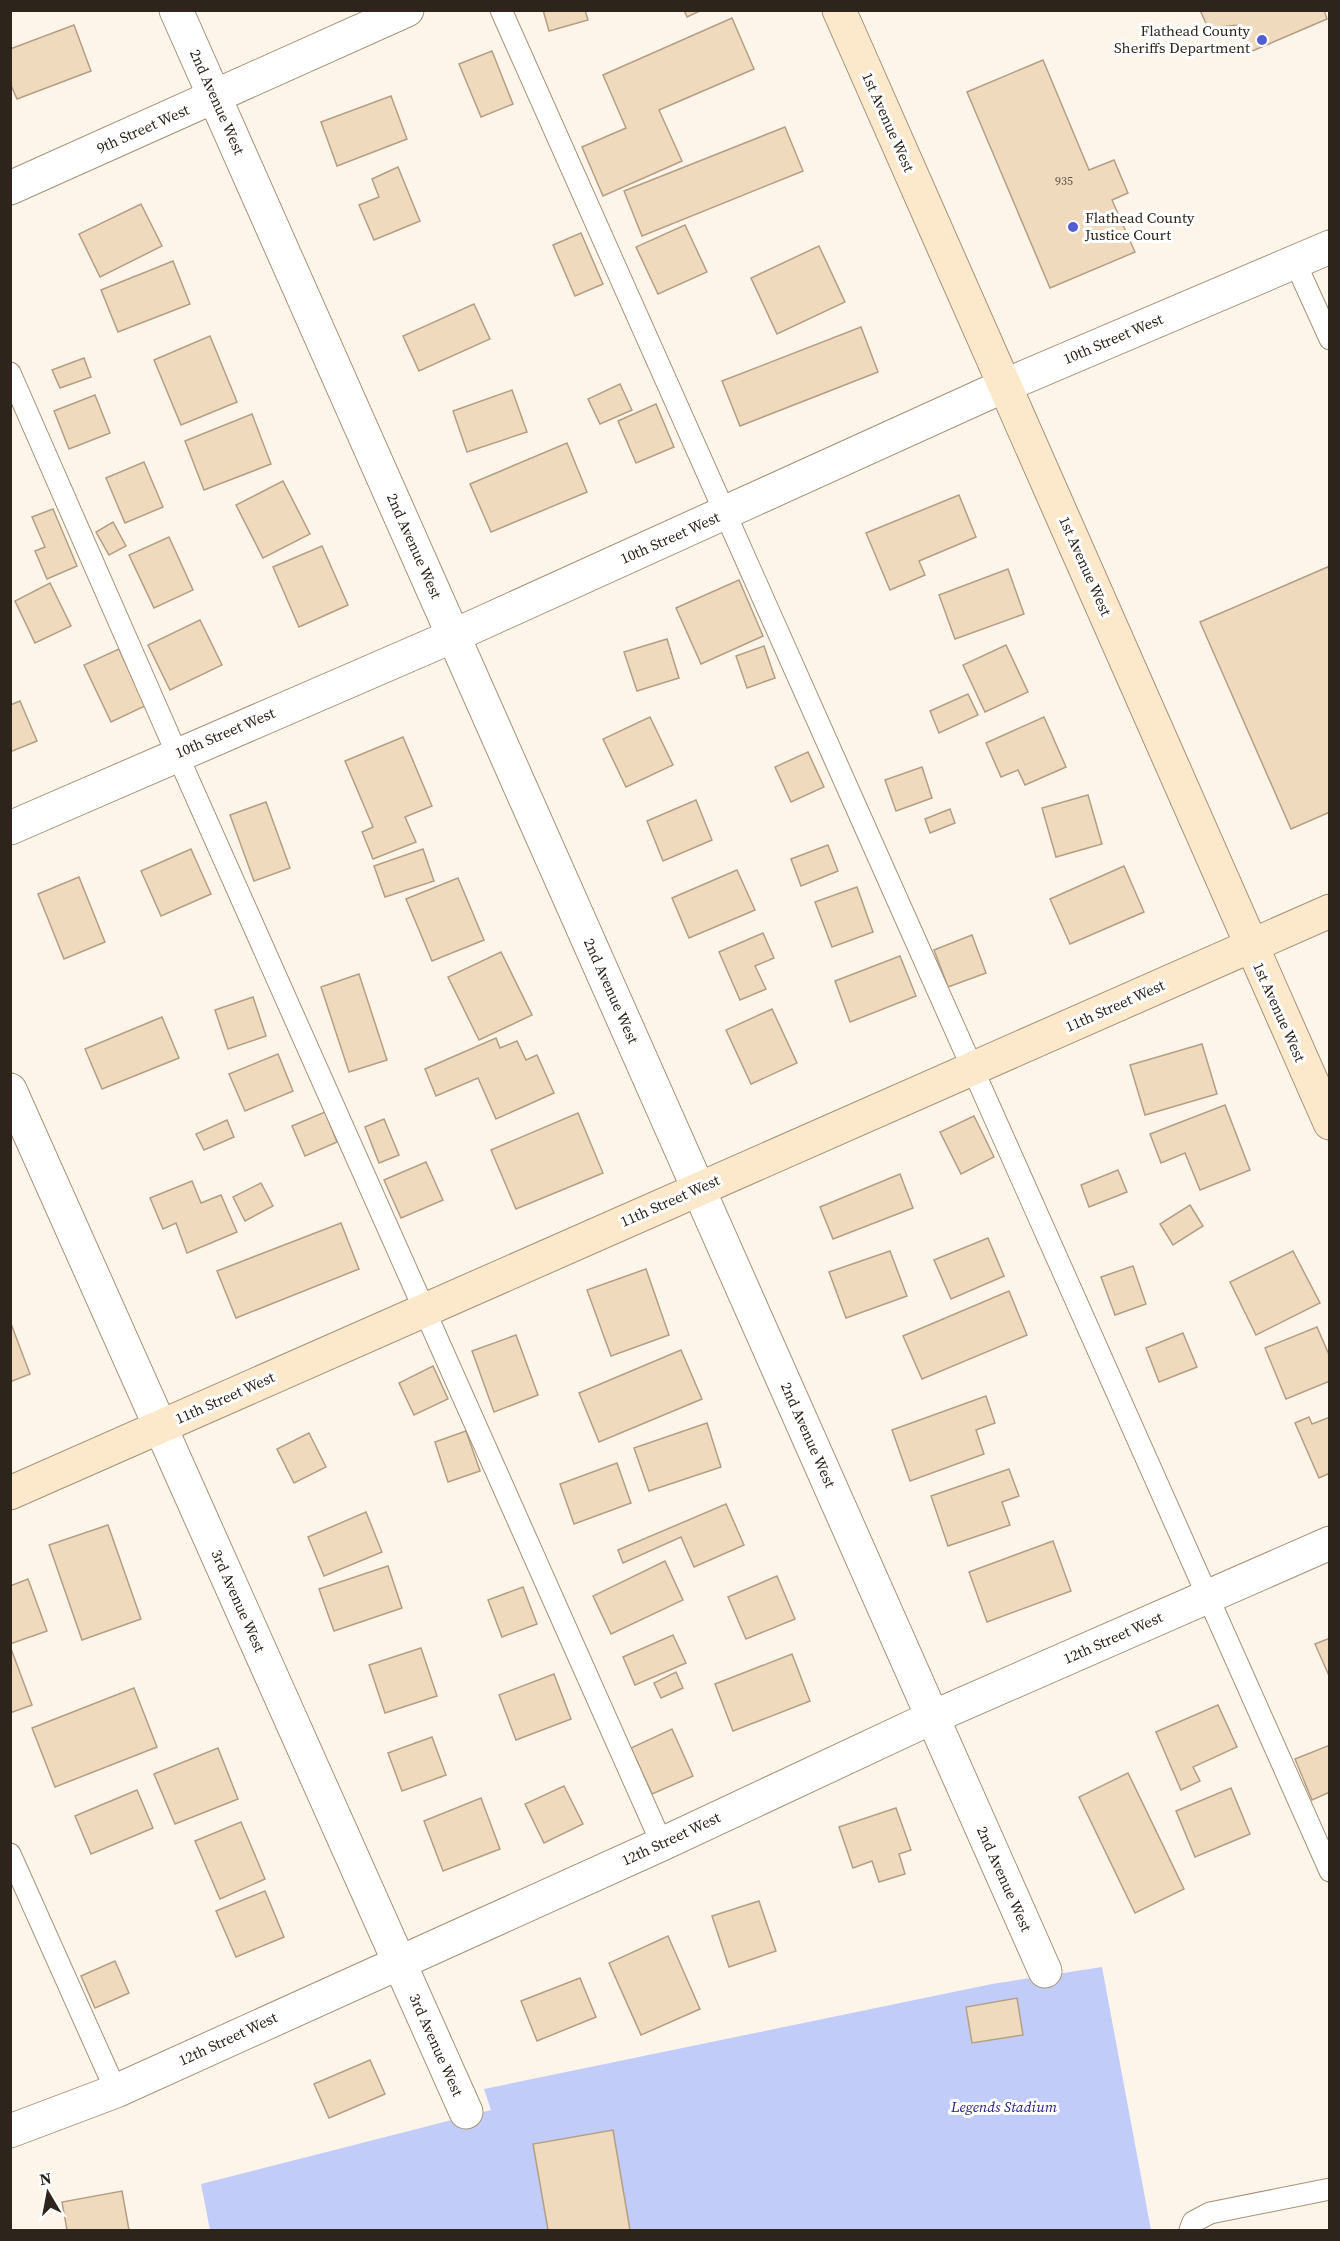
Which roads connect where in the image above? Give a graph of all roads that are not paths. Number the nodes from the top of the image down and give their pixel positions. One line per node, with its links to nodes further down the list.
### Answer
1 (176, 10): 5 (street, 2nd Avenue West)
2 (407, 10): 5 (street, 9th Street West)
3 (501, 10): 12 (lane)
4 (838, 10): 11 (street, 1st Avenue West)
5 (215, 97): 6 (street, 9th Street West); 13 (street, 2nd Avenue West)
6 (10, 188)
7 (1329, 247): 8 (street, 10th Street West)
8 (1295, 262): 9 (lane); 11 (street, 10th Street West)
9 (1329, 339)
10 (10, 373): 14 (lane)
11 (1006, 385): 12 (street, 10th Street West); 17 (street, 1st Avenue West)
12 (724, 514): 13 (street, 10th Street West); 18 (lane)
13 (453, 636): 14 (street, 10th Street West); 21 (street, 2nd Avenue West)
14 (177, 754): 15 (street, 10th Street West); 22 (lane)
15 (10, 828)
16 (1329, 911): 17 (street, 11th Street West)
17 (1250, 946): 18 (street, 11th Street West); 20 (street, 1st Avenue West)
18 (973, 1068): 21 (street, 11th Street West); 26 (lane)
19 (10, 1090): 23 (street, 3rd Avenue West)
20 (1329, 1123)
21 (699, 1189): 22 (street, 11th Street West); 27 (street, 2nd Avenue West)
22 (425, 1309): 23 (street, 11th Street West); 28 (lane)
23 (160, 1426): 24 (street, 11th Street West); 31 (street, 3rd Avenue West)
24 (10, 1493)
25 (1329, 1543): 26 (street, 12th Street West)
26 (1206, 1598): 27 (street, 12th Street West); 30 (lane)
27 (933, 1717): 28 (street, 12th Street West); 32 (street, 2nd Avenue West)
28 (662, 1844): 31 (street, 12th Street West)
29 (10, 1854): 33 (lane)
30 (1329, 1871)
31 (398, 1962): 33 (street, 12th Street West); 34 (street, 3rd Avenue West)
32 (1045, 1971)
33 (116, 2091): 35 (street, 12th Street West)
34 (466, 2112)
35 (10, 2131)
36 (1329, 2189): 37 (lane)
37 (1190, 2230)

